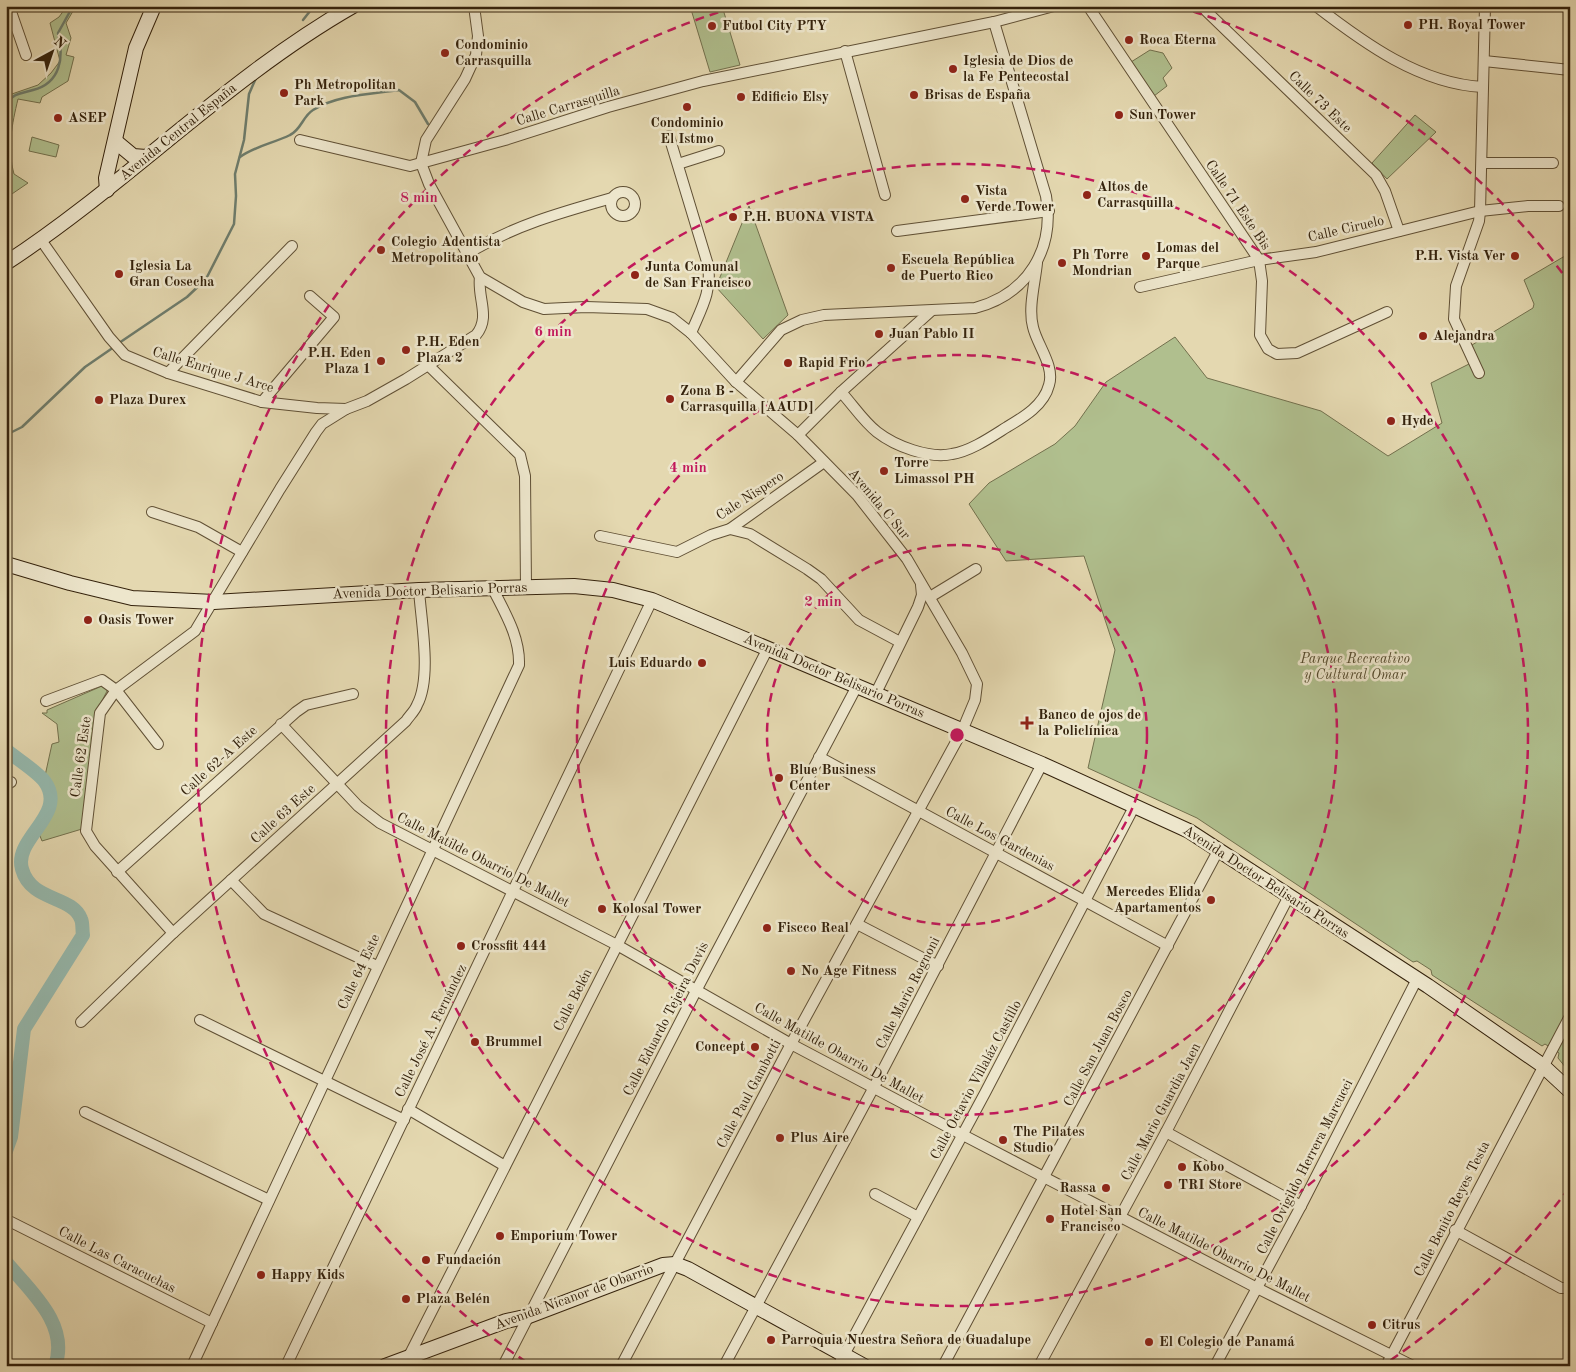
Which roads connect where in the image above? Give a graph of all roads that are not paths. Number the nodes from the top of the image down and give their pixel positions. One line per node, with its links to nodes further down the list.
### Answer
1 (9, 6): 12 (street)
2 (154, 6): 18 (street)
3 (354, 6): 20 (street, Avenida Central España)
4 (474, 6): 21 (street)
5 (1054, 6): 10 (street, Calle Carrasquilla)
6 (1088, 6): 36 (street, Calle 71 Este Bis)
7 (1201, 6): 32 (street, Calle 73 Este)
8 (1316, 6): 15 (street)
9 (1485, 6): 13 (street)
10 (994, 22): 11 (street, Calle Carrasquilla); 29 (street)
11 (845, 51): 21 (street, Calle Carrasquilla); 26 (street)
12 (26, 55)
13 (1484, 61): 14 (street); 15 (street)
14 (1570, 70)
15 (1482, 87): 22 (street)
16 (669, 136): 24 (street)
17 (300, 140): 21 (street, Calle Carrasquilla)
18 (115, 141): 20 (street); 25 (street)
19 (719, 151): 24 (street)
20 (146, 157): 25 (street, Avenida Central España)
21 (421, 163): 35 (street)
22 (1483, 163): 23 (street); 30 (street)
23 (1553, 163)
24 (678, 164): 46 (street)
25 (107, 190): 33 (street, Avenida Central España)
26 (885, 195)
27 (612, 198): 35 (street)
28 (1559, 206): 30 (street, Calle Ciruelo)
29 (1049, 211): 31 (street); 37 (street)
30 (1480, 211): 32 (street, Calle Ciruelo); 49 (street)
31 (897, 231)
32 (1398, 231): 36 (street, Calle Ciruelo)
33 (41, 240): 38 (street, Avenida Central España); 48 (street, Calle Enrique J Arce)
34 (292, 246): 48 (street)
35 (468, 253): 39 (street)
36 (1259, 260): 40 (street, Calle Ciruelo); 45 (street, Calle 71 Este Bis)
37 (1037, 262): 44 (street); 51 (street)
38 (6, 263)
39 (480, 277): 41 (street, Avenida C Sur); 43 (street, Calle Enrique J Arce)
40 (1140, 287)
41 (499, 290): 43 (street); 46 (street, Avenida C Sur)
42 (310, 296): 52 (street)
43 (482, 302): 47 (street, Calle Enrique J Arce)
44 (932, 311): 50 (street); 51 (street)
45 (1387, 312)
46 (691, 333): 50 (street, Avenida C Sur)
47 (429, 366): 54 (street, Calle Enrique J Arce); 65 (street)
48 (168, 373): 52 (street, Calle Enrique J Arce)
49 (1479, 373)
50 (736, 382): 56 (street, Avenida C Sur)
51 (841, 392): 56 (street)
52 (262, 402): 53 (street, Calle Enrique J Arce)
53 (317, 408): 54 (street, Calle Enrique J Arce); 55 (street)
54 (346, 409): 55 (street)
55 (322, 424): 61 (street, Calle 62 Este)
56 (798, 435): 57 (street, Avenida C Sur)
57 (824, 462): 59 (street, Cale Nispero); 64 (street, Avenida C Sur)
58 (152, 512): 61 (street)
59 (730, 529): 60 (street, Cale Nispero); 73 (street)
60 (600, 536)
61 (242, 552): 70 (street, Calle 62 Este)
62 (6, 564): 70 (street, Avenida Doctor Belisario Porras)
63 (976, 569): 68 (street)
64 (921, 584): 68 (street, Avenida C Sur); 71 (street)
65 (526, 587): 66 (street, Avenida Doctor Belisario Porras); 69 (street, Avenida Doctor Belisario Porras)
66 (493, 588): 67 (street, Avenida Doctor Belisario Porras); 89 (street, Calle 64 Este)
67 (419, 590): 70 (street, Avenida Doctor Belisario Porras); 85 (street, Calle 63 Este)
68 (930, 598): 72 (street, Avenida C Sur)
69 (652, 600): 74 (street, Avenida Doctor Belisario Porras); 93 (street, Calle José A. Fernández)
70 (214, 602): 76 (street, Calle 62 Este)
71 (918, 607): 72 (street); 73 (street)
72 (948, 629): 81 (street, Avenida C Sur)
73 (900, 642): 78 (street)
74 (768, 648): 75 (street, Avenida Doctor Belisario Porras); 98 (street, Calle Belén)
75 (856, 686): 78 (street, Avenida Doctor Belisario Porras); 83 (street, Calle Eduardo Tejeira Davis)
76 (116, 690): 79 (street); 82 (street); 91 (street, Calle 62 Este)
77 (353, 694): 80 (street, Calle 62-A Este)
78 (876, 695): 81 (street, Avenida Doctor Belisario Porras)
79 (46, 701)
80 (281, 724): 85 (street, Calle Matilde Obarrio De Mallet); 91 (street, Calle 62-A Este)
81 (962, 731): 84 (street, Avenida Doctor Belisario Porras); 87 (street, Calle Paul Gambotti)
82 (158, 744)
83 (819, 757): 87 (street, Calle Los Gardenias); 103 (street, Calle Eduardo Tejeira Davis)
84 (1042, 764): 86 (street, Avenida Doctor Belisario Porras); 90 (street, Calle Mario Rognoni)
85 (337, 784): 89 (street, Calle Matilde Obarrio De Mallet); 92 (street, Calle 63 Este)
86 (1135, 805): 88 (street, Avenida Doctor Belisario Porras); 95 (street, Calle Octavio Villaláz Castillo)
87 (918, 811): 90 (street, Calle Los Gardenias); 96 (street, Calle Paul Gambotti)
88 (1219, 849): 94 (street, Avenida Doctor Belisario Porras); 99 (street, Calle San Juan Bosco)
89 (433, 850): 93 (street, Calle Matilde Obarrio De Mallet); 100 (street, Calle 64 Este)
90 (996, 852): 95 (street, Calle Los Gardenias); 101 (street, Calle Mario Rognoni)
91 (117, 872): 97 (street, Calle 62 Este)
92 (231, 880): 97 (street, Calle 63 Este); 100 (street)
93 (513, 891): 98 (street, Calle Matilde Obarrio De Mallet); 112 (street, Calle José A. Fernández)
94 (1289, 896): 102 (street, Avenida Doctor Belisario Porras); 115 (street, Calle Mario Guardia Jaen)
95 (1086, 901): 99 (street, Calle Los Gardenias); 116 (street, Calle Octavio Villaláz Castillo)
96 (857, 924): 101 (street); 107 (street, Calle Paul Gambotti)
97 (173, 933): 106 (street, Calle 63 Este)
98 (617, 945): 103 (street, Calle Matilde Obarrio De Mallet); 117 (street, Calle Belén)
99 (1168, 946): 118 (street, Calle San Juan Bosco)
100 (377, 966): 109 (street, Calle 64 Este)
101 (938, 966): 110 (street, Calle Mario Rognoni)
102 (1417, 979): 108 (street, Avenida Doctor Belisario Porras); 121 (street, Calle Ovigildo Herrera Marcucci)
103 (697, 989): 107 (street, Calle Matilde Obarrio De Mallet); 130 (street, Calle Eduardo Tejeira Davis)
104 (1570, 1016): 108 (street)
105 (200, 1020): 109 (street)
106 (81, 1022)
107 (791, 1044): 110 (street, Calle Matilde Obarrio De Mallet); 126 (street, Calle Paul Gambotti)
108 (1542, 1065): 111 (street, Avenida Doctor Belisario Porras); 125 (street, Calle Benito Reyes Testa)
109 (323, 1080): 114 (street); 120 (street, Calle 64 Este)
110 (874, 1088): 116 (street, Calle Matilde Obarrio De Mallet); 129 (street, Calle Mario Rognoni)
111 (1570, 1091)
112 (408, 1109): 114 (street, Calle José A. Fernández); 117 (street)
113 (85, 1112): 120 (street)
114 (404, 1120): 136 (street, Calle José A. Fernández)
115 (1166, 1132): 121 (street); 123 (street, Calle Mario Guardia Jaen)
116 (963, 1135): 118 (street, Calle Matilde Obarrio De Mallet); 122 (street, Calle Octavio Villaláz Castillo)
117 (505, 1166): 134 (street, Calle Belén)
118 (1045, 1177): 123 (street, Calle Matilde Obarrio De Mallet); 142 (street, Calle San Juan Bosco)
119 (875, 1194): 122 (street)
120 (269, 1200): 131 (street, Calle 64 Este)
121 (1301, 1206): 127 (street, Calle Ovigildo Herrera Marcucci)
122 (918, 1217): 133 (street, Calle Octavio Villaláz Castillo)
123 (1121, 1217): 127 (street, Calle Matilde Obarrio De Mallet); 143 (street, Calle Mario Guardia Jaen)
124 (9, 1222): 131 (street, Calle Las Caracuchas)
125 (1456, 1230): 128 (street); 132 (street, Calle Benito Reyes Testa)
126 (675, 1264): 129 (street); 130 (street, Avenida Nicanor de Obarrio); 139 (street, Calle Paul Gambotti)
127 (1257, 1288): 132 (street, Calle Matilde Obarrio De Mallet); 144 (street, Calle Ovigildo Herrera Marcucci)
128 (1570, 1288)
129 (757, 1306): 133 (street); 140 (street, Calle Mario Rognoni)
130 (529, 1316): 134 (street, Avenida Nicanor de Obarrio); 138 (street, Calle Eduardo Tejeira Davis)
131 (212, 1323): 135 (street, Calle 64 Este)
132 (1392, 1355): 145 (street, Calle Benito Reyes Testa); 146 (street, Calle Matilde Obarrio De Mallet)
133 (841, 1360): 141 (street)
134 (407, 1361): 137 (street, Avenida Nicanor de Obarrio)
135 (192, 1366)
136 (286, 1366)
137 (385, 1366)
138 (503, 1366)
139 (621, 1366)
140 (724, 1366)
141 (864, 1366)
142 (943, 1366)
143 (1039, 1366)
144 (1215, 1366)
145 (1386, 1366)
146 (1413, 1366)

